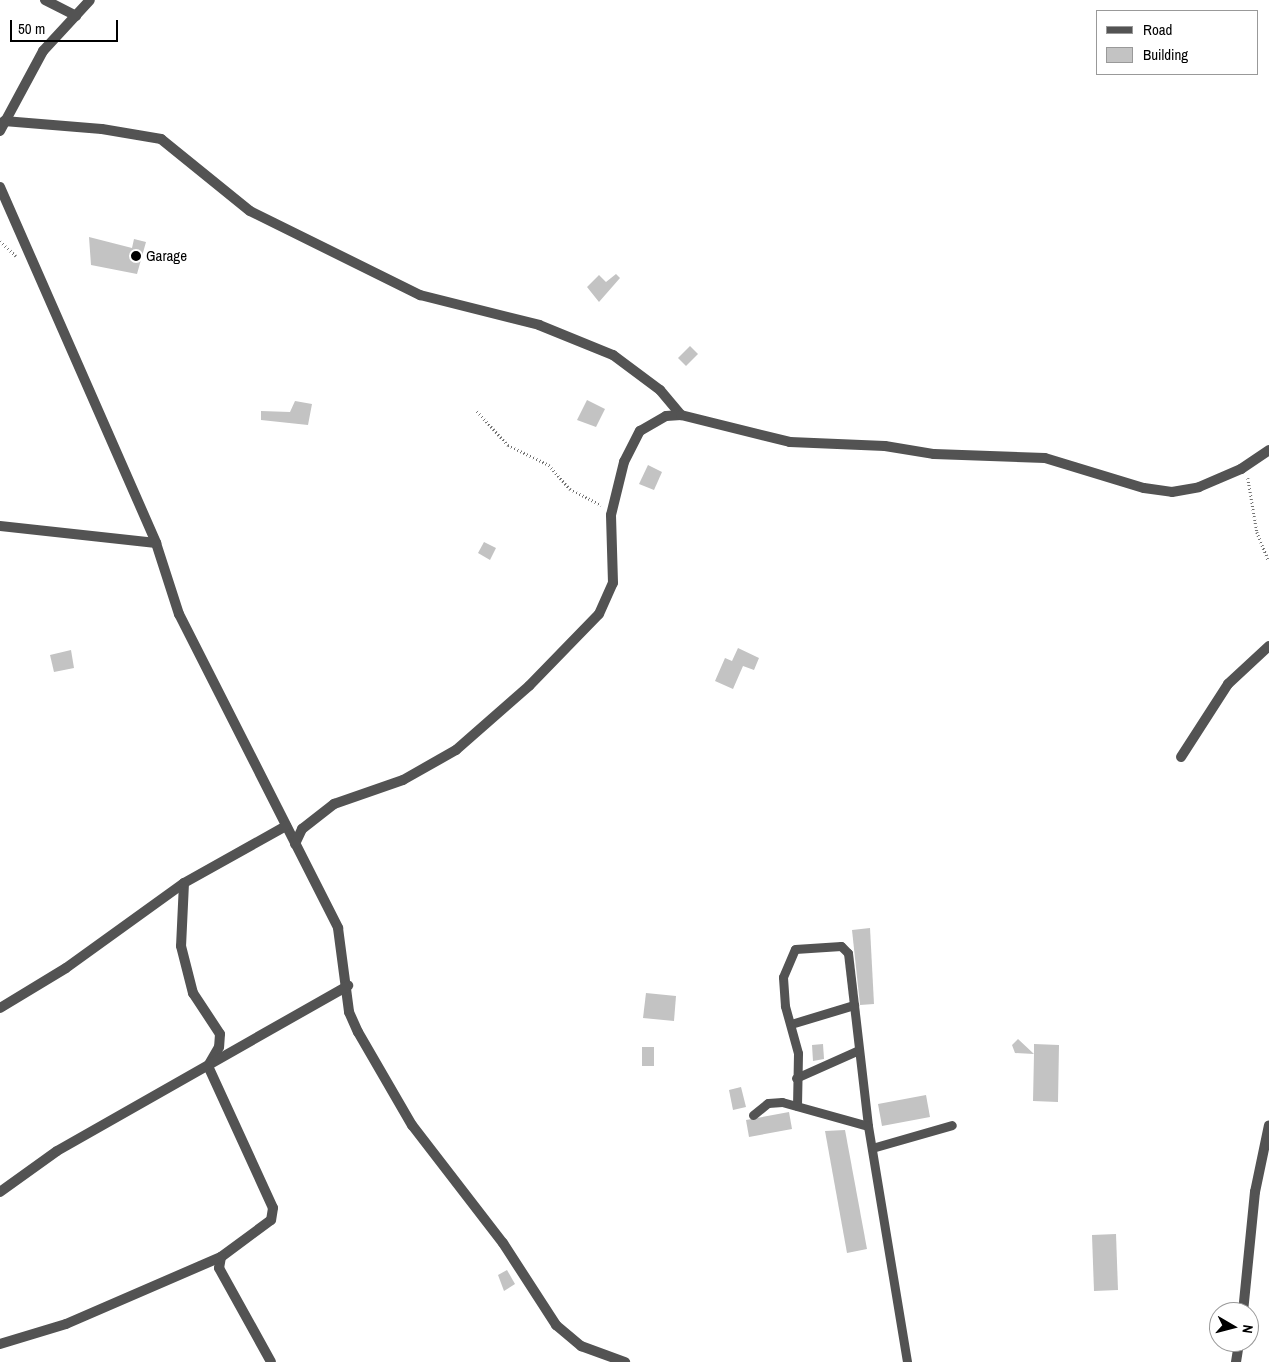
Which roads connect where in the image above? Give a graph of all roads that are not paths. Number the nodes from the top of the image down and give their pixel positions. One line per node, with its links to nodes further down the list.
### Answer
1 (45, 0): 3 (street)
2 (90, 0): 3 (street)
3 (76, 16): 4 (street)
4 (2, 126): 6 (street)
5 (0, 187): 9 (street)
6 (681, 415): 7 (street); 13 (street)
7 (1269, 450)
8 (0, 526): 9 (street)
9 (156, 543): 12 (street)
10 (1269, 646): 11 (street)
11 (1181, 757)
12 (286, 826): 13 (street); 14 (street)
13 (295, 844): 15 (street)
14 (184, 883): 17 (street); 20 (street)
15 (348, 986): 20 (street); 33 (street)
16 (854, 1006): 18 (lane); 18 (lane); 19 (lane)
17 (0, 1008)
18 (791, 1024): 21 (lane)
19 (859, 1050): 21 (lane); 26 (lane)
20 (208, 1066): 28 (street); 29 (street)
21 (796, 1078): 22 (lane)
22 (797, 1106): 23 (lane); 26 (lane)
23 (753, 1115)
24 (952, 1125): 27 (lane)
25 (1269, 1125): 30 (street)
26 (868, 1126): 27 (lane)
27 (872, 1148): 34 (lane)
28 (0, 1192)
29 (222, 1257): 31 (street); 32 (street)
30 (1244, 1302)
31 (0, 1344)
32 (271, 1362)
33 (626, 1362)
34 (907, 1362)

